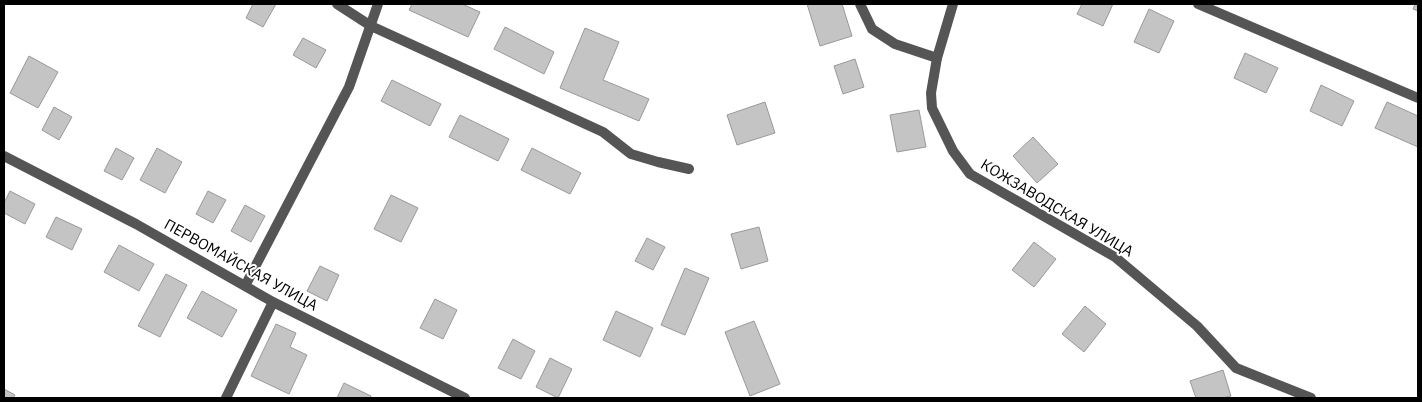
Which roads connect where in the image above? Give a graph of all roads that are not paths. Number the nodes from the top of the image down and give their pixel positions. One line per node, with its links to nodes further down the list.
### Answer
1 (337, 4): 6 (street)
2 (378, 4): 6 (street)
3 (860, 4): 7 (street)
4 (953, 4): 7 (street, КОЖЗАВОДСКАЯ УЛИЦА)
5 (1198, 4): 8 (street)
6 (371, 26): 10 (street); 11 (street)
7 (938, 58): 15 (street, КОЖЗАВОДСКАЯ УЛИЦА)
8 (1418, 98)
9 (4, 156): 11 (street, ПЕРВОМАЙСКАЯ УЛИЦА)
10 (689, 169)
11 (245, 286): 12 (street, ПЕРВОМАЙСКАЯ УЛИЦА)
12 (272, 302): 13 (street); 14 (street, ПЕРВОМАЙСКАЯ УЛИЦА)
13 (226, 398)
14 (465, 398)
15 (1311, 398)

